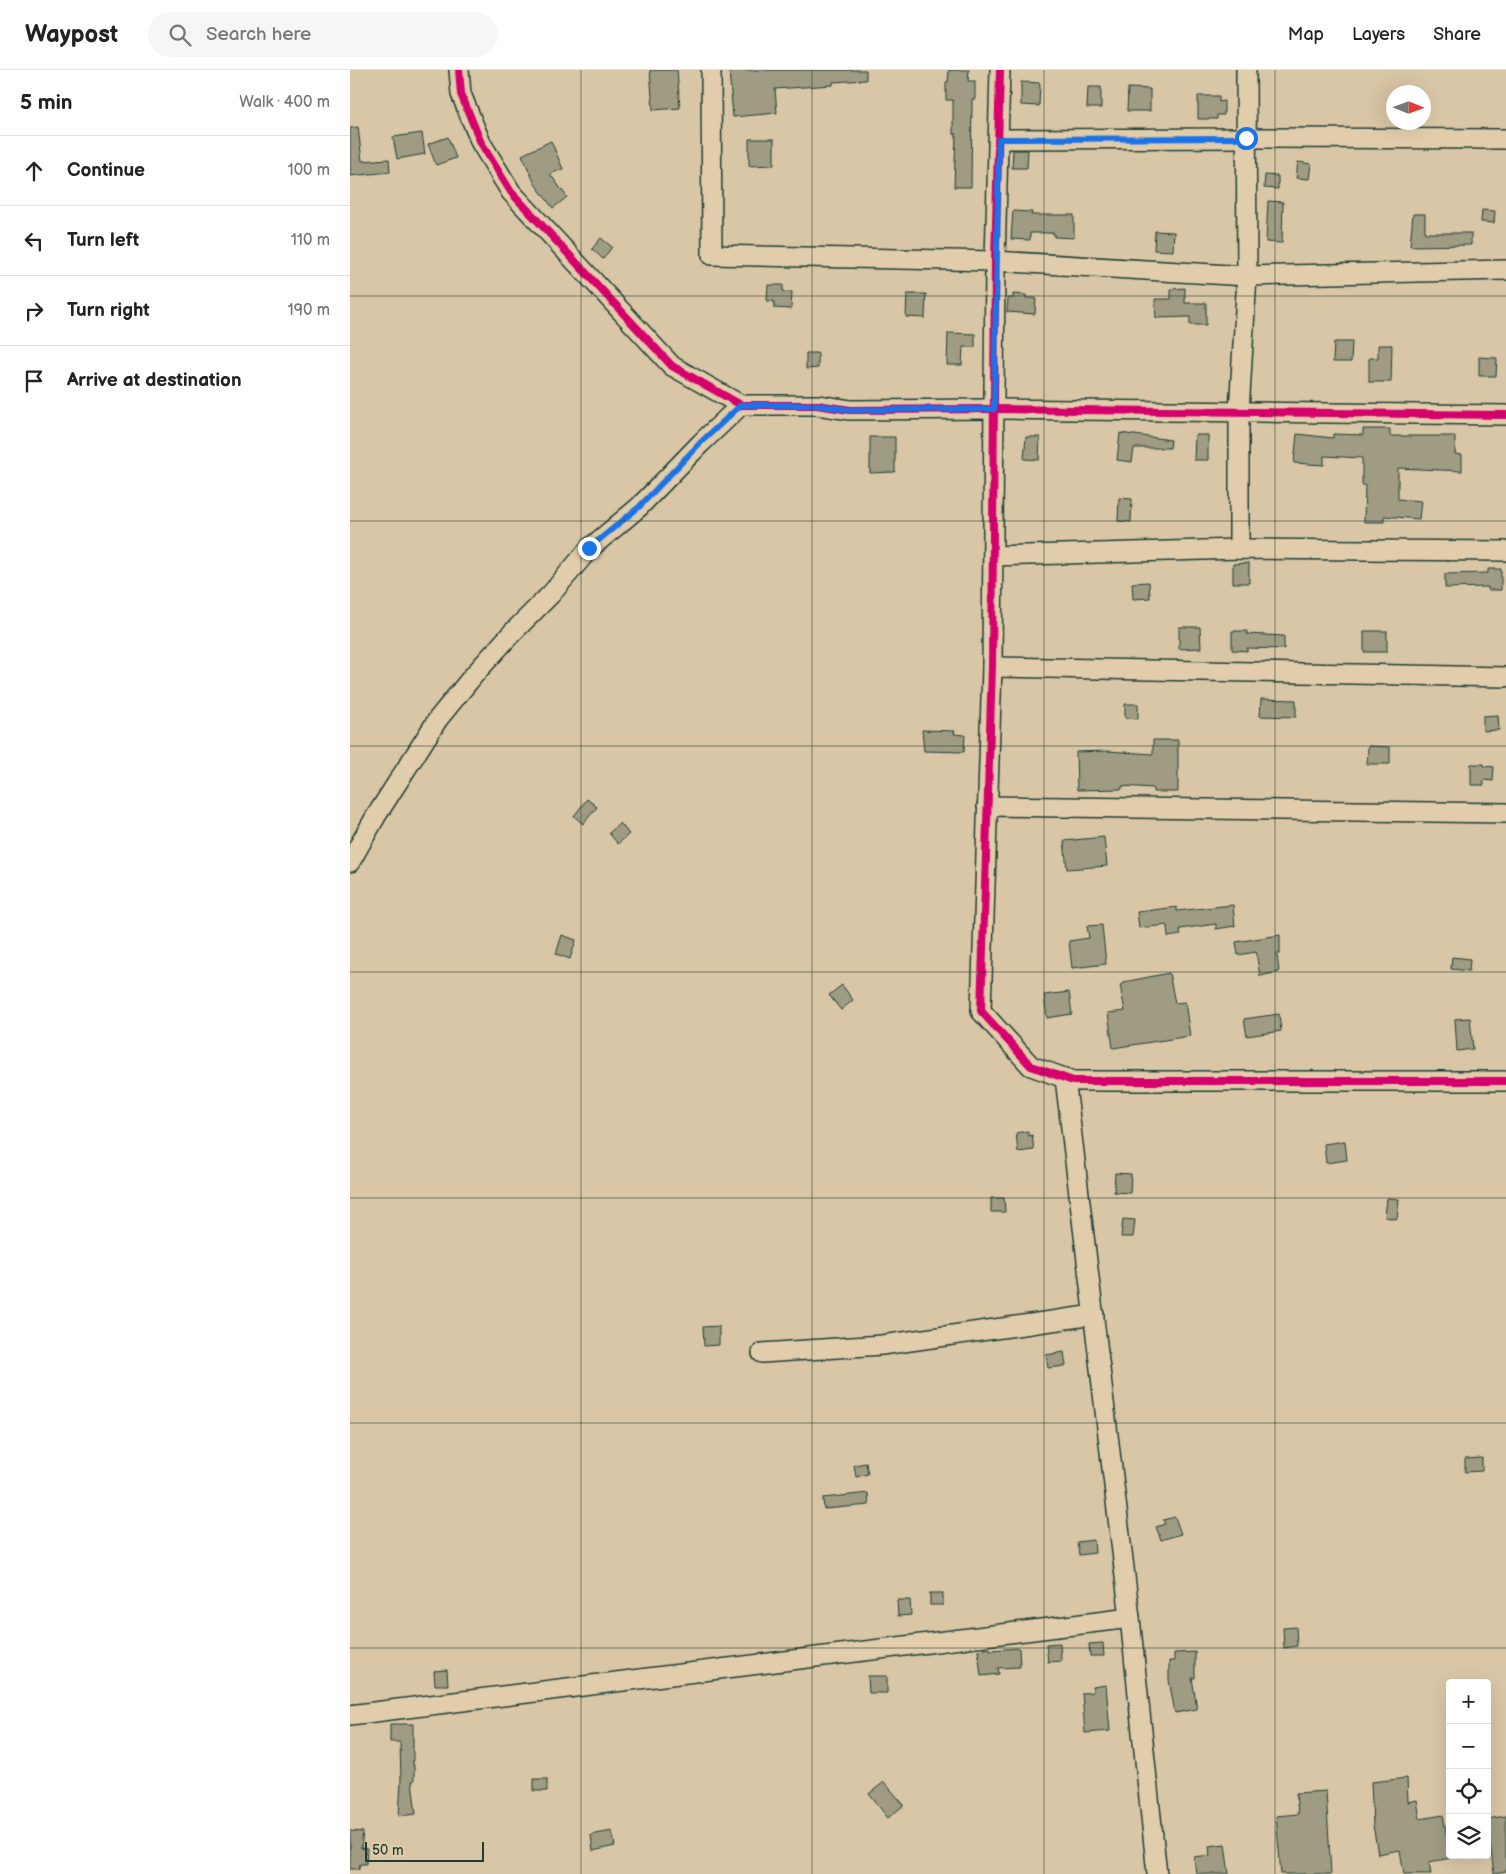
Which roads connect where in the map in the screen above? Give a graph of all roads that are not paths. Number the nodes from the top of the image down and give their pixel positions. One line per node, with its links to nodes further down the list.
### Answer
1 (459, 70): 11 (street)
2 (711, 70): 8 (street)
3 (1000, 70): 6 (street)
4 (1246, 70): 5 (street)
5 (1246, 138): 6 (street); 7 (street); 10 (street)
6 (999, 139): 8 (street)
7 (1506, 139)
8 (995, 261): 10 (street); 12 (street)
9 (1506, 270): 10 (street)
10 (1247, 276): 13 (street)
11 (741, 405): 12 (street); 22 (street)
12 (994, 409): 13 (street); 17 (street)
13 (1239, 412): 14 (street); 15 (street)
14 (1506, 415)
15 (1239, 550): 16 (street); 17 (street)
16 (1506, 551)
17 (993, 556): 18 (street)
18 (992, 667): 19 (street); 20 (street)
19 (1506, 677)
20 (988, 806): 21 (street); 23 (street)
21 (1506, 813)
22 (350, 862)
23 (1066, 1078): 24 (street); 25 (street)
24 (1506, 1081)
25 (1094, 1315): 26 (street); 27 (street)
26 (762, 1352)
27 (1130, 1618): 28 (street); 29 (street)
28 (350, 1715)
29 (1157, 1874)

